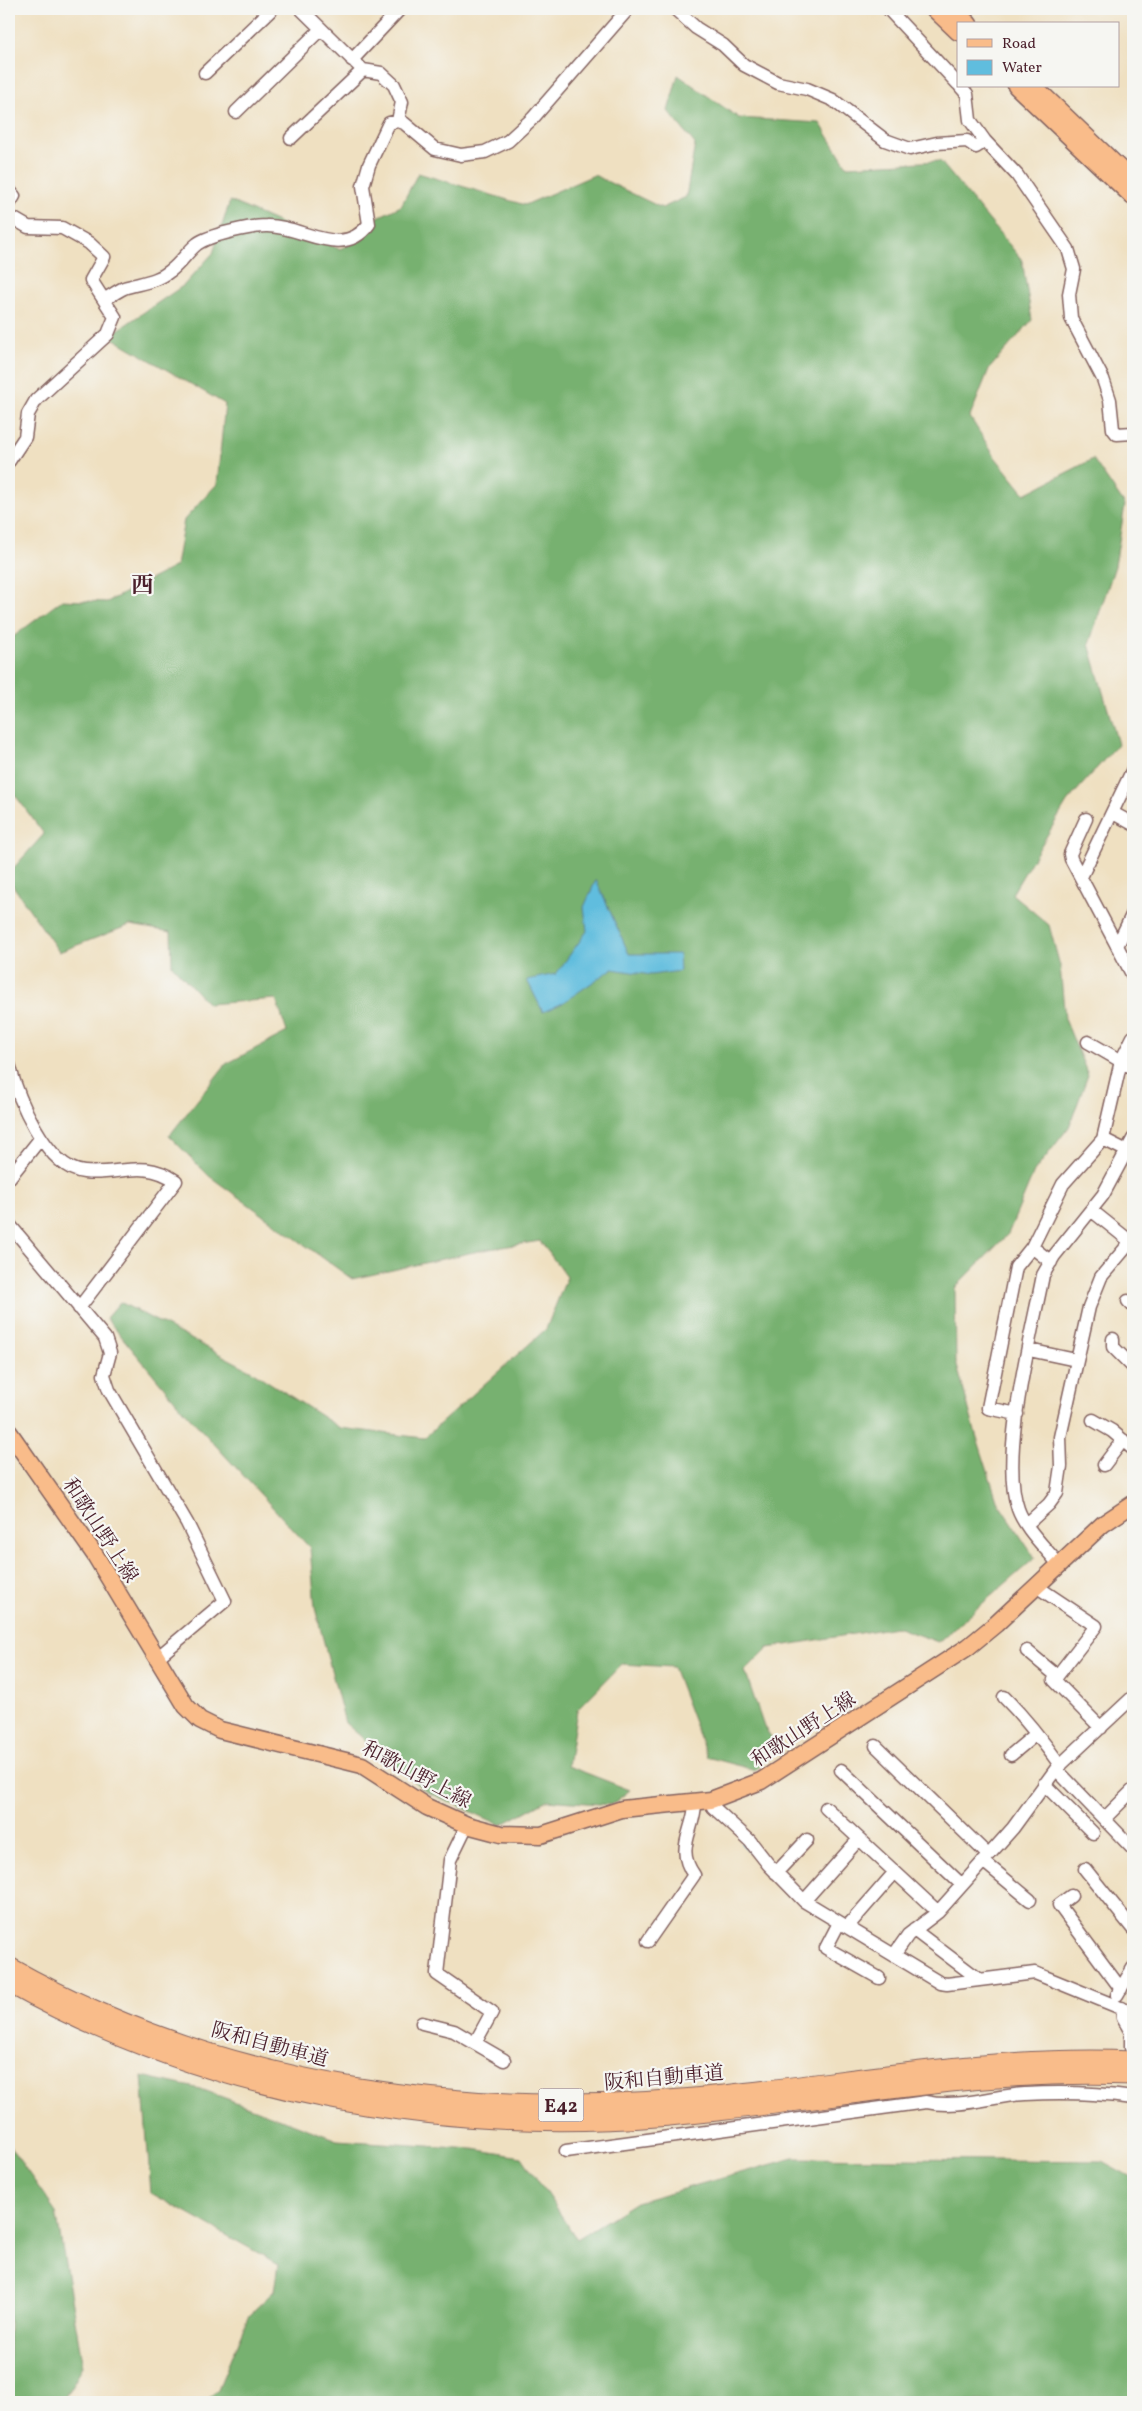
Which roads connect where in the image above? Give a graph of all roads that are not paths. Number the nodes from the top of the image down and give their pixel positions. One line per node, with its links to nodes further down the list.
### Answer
1 (272, 9): 14 (street)
2 (301, 9): 10 (street)
3 (400, 9): 12 (street)
4 (628, 9): 20 (street)
5 (674, 9): 22 (street)
6 (890, 9): 15 (street)
7 (934, 9): 11 (main road)
8 (953, 9): 9 (main road)
9 (967, 22)
10 (321, 30): 12 (street); 19 (street)
11 (957, 31)
12 (352, 60): 13 (street)
13 (363, 70): 20 (street); 21 (street)
14 (205, 73)
15 (957, 83)
16 (962, 88): 22 (street)
17 (1018, 88): 25 (main road)
18 (1036, 88): 23 (main road)
19 (236, 112)
20 (398, 120): 28 (street)
21 (290, 138)
22 (985, 141): 29 (street)
23 (1133, 180)
24 (9, 190): 26 (street)
25 (1133, 197)
26 (9, 204)
27 (9, 216): 28 (street)
28 (104, 300): 30 (street)
29 (1133, 433)
30 (9, 461)
31 (1133, 769): 32 (street)
32 (1113, 813): 34 (street); 35 (street)
33 (1086, 819): 35 (street)
34 (1133, 824)
35 (1081, 877): 37 (street)
36 (1133, 913): 37 (street)
37 (1117, 946): 38 (street)
38 (1133, 976)
39 (1133, 1037): 41 (street)
40 (1088, 1042): 41 (street)
41 (1121, 1061): 43 (street); 45 (street)
42 (9, 1064): 44 (street)
43 (1133, 1068)
44 (40, 1139): 48 (street); 54 (street)
45 (1103, 1139): 47 (street); 52 (street)
46 (1133, 1139): 47 (street)
47 (1127, 1151): 49 (street)
48 (9, 1178)
49 (1091, 1210): 51 (street); 53 (street)
50 (9, 1224): 54 (street)
51 (1132, 1241): 57 (street)
52 (1032, 1247): 53 (street); 59 (street)
53 (1051, 1262): 56 (street)
54 (79, 1308): 70 (street)
55 (1114, 1339): 58 (street)
56 (1029, 1350): 57 (street); 59 (street)
57 (1076, 1360): 66 (street)
58 (1133, 1367)
59 (1017, 1414): 66 (street)
60 (1093, 1420): 62 (street)
61 (9, 1432): 70 (main road, 和歌山野上線)
62 (1123, 1440): 63 (street); 64 (street)
63 (1133, 1449)
64 (1104, 1465)
65 (1133, 1504): 67 (main road, 和歌山野上線)
66 (1027, 1524): 67 (street)
67 (1059, 1565): 68 (main road, 和歌山野上線)
68 (1036, 1586): 71 (street); 82 (main road, 和歌山野上線)
69 (1027, 1651): 71 (street)
70 (157, 1658): 86 (main road, 和歌山野上線)
71 (1057, 1676): 74 (street)
72 (1004, 1697): 75 (street)
73 (1133, 1697): 74 (street)
74 (1101, 1728): 78 (street)
75 (1036, 1734): 77 (street); 78 (street)
76 (876, 1746): 91 (street)
77 (1011, 1755)
78 (1058, 1767): 80 (street); 85 (street)
79 (841, 1770): 95 (street)
80 (1044, 1784): 87 (street); 91 (street)
81 (1133, 1790): 85 (street)
82 (711, 1800): 83 (main road, 和歌山野上線); 94 (street)
83 (695, 1803): 86 (main road, 和歌山野上線); 103 (street)
84 (826, 1808): 88 (street)
85 (1105, 1818): 90 (street)
86 (467, 1825): 113 (street)
87 (1093, 1833)
88 (859, 1839): 93 (street); 97 (street)
89 (807, 1840): 94 (street)
90 (1133, 1849)
91 (986, 1858): 95 (street); 98 (street)
92 (1084, 1869): 101 (street)
93 (895, 1872): 99 (street); 100 (street)
94 (776, 1873): 97 (street)
95 (962, 1885): 99 (street)
96 (1071, 1896): 110 (street)
97 (804, 1900): 100 (street)
98 (1030, 1900)
99 (938, 1912): 102 (street)
100 (843, 1925): 104 (street); 107 (street)
101 (1133, 1929)
102 (914, 1930): 104 (street); 108 (street)
103 (648, 1940)
104 (894, 1955): 108 (street)
105 (9, 1967): 114 (highway, 阪和自動車道 / E42)
106 (1133, 1968): 110 (street)
107 (879, 1978)
108 (980, 1980): 111 (street)
109 (9, 1983): 116 (highway, 阪和自動車道 / E42)
110 (1121, 1989): 111 (street)
111 (1122, 2010): 114 (street)
112 (422, 2023): 113 (street)
113 (475, 2043): 115 (street)
114 (1132, 2054)
115 (504, 2060)
116 (1130, 2089): 117 (street)
117 (566, 2151)

